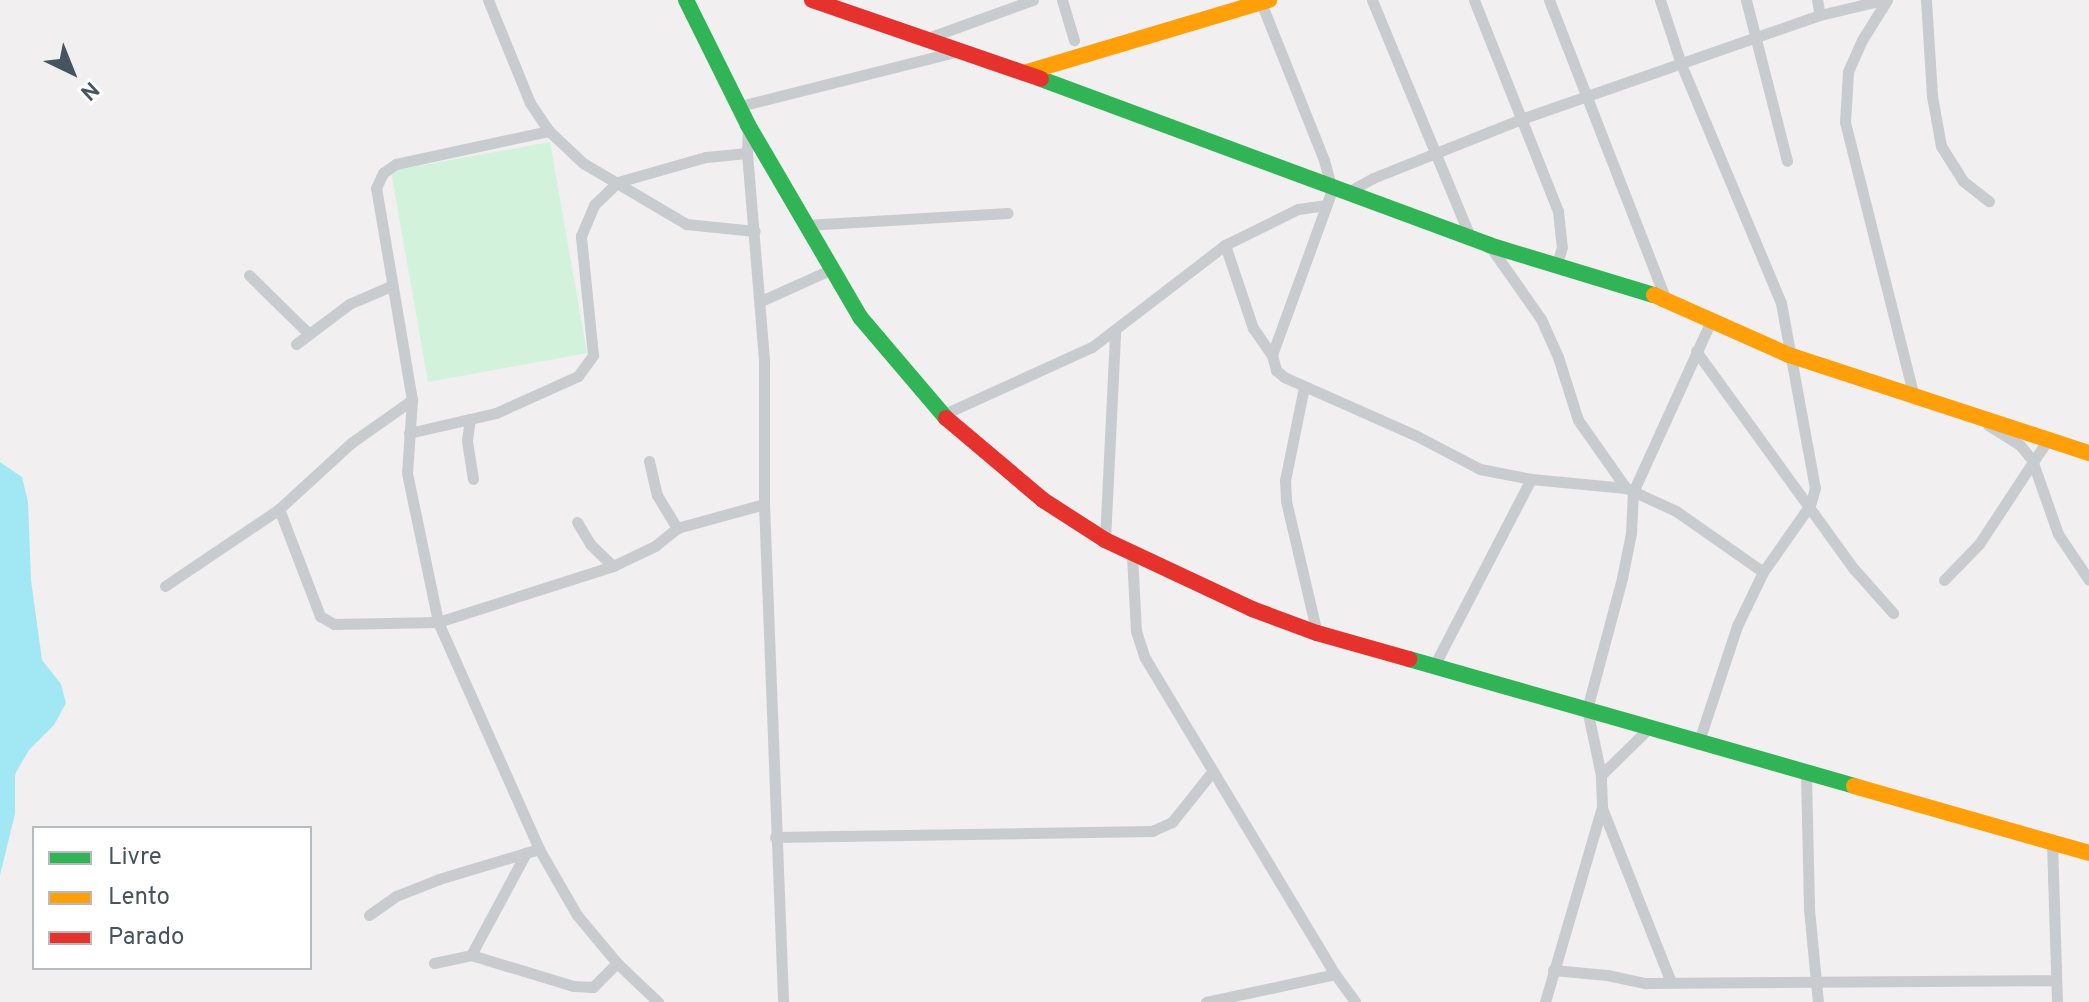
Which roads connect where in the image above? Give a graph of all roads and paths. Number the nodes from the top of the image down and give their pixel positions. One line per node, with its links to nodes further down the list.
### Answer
1 (488, 0): 26 (street)
2 (686, 0): 23 (main road)
3 (812, 0): 17 (main road)
4 (1033, 0): 17 (street)
5 (1062, 0): 18 (street)
6 (1372, 0): 27 (street)
7 (1474, 0): 24 (street)
8 (1549, 0): 22 (street)
9 (1660, 0): 20 (street)
10 (1746, 0): 16 (street)
11 (1817, 0): 15 (street)
12 (1885, 0): 15 (street); 53 (street)
13 (1926, 0): 32 (street)
14 (1263, 1): 21 (main road); 31 (street)
15 (1820, 15): 16 (street)
16 (1756, 39): 20 (street); 29 (street)
17 (921, 40): 19 (main road)
18 (1074, 40)
19 (955, 52): 21 (main road); 23 (street)
20 (1681, 64): 22 (street); 51 (street)
21 (1024, 73): 31 (main road)
22 (1588, 96): 24 (street); 43 (street)
23 (740, 106): 25 (main road)
24 (1524, 118): 27 (street); 39 (street)
25 (748, 125): 28 (street); 34 (main road)
26 (549, 131): 30 (street); 42 (street)
27 (1436, 152): 31 (street); 36 (street)
28 (747, 153): 30 (street); 35 (street)
29 (1787, 161)
30 (618, 182): 35 (street); 57 (street)
31 (1334, 196): 36 (main road); 37 (street); 50 (street)
32 (1989, 201)
33 (1008, 213): 34 (street)
34 (806, 225): 40 (main road)
35 (755, 231): 44 (street)
36 (1471, 239): 38 (main road)
37 (1225, 245): 46 (street); 50 (street)
38 (1489, 245): 39 (main road); 65 (street)
39 (1557, 263): 43 (main road)
40 (830, 270): 44 (street); 56 (main road)
41 (249, 275): 47 (street)
42 (391, 286): 47 (street); 54 (street)
43 (1665, 298): 45 (main road)
44 (761, 301): 66 (street)
45 (1711, 321): 49 (street); 51 (main road)
46 (1115, 332): 56 (street); 71 (street)
47 (309, 334): 48 (street)
48 (296, 344)
49 (1696, 351): 65 (street); 67 (street)
50 (1272, 355): 52 (street)
51 (1789, 355): 53 (main road); 67 (street)
52 (1304, 387): 64 (street); 80 (street)
53 (1914, 396): 55 (main road)
54 (412, 400): 58 (street); 68 (street)
55 (1971, 414): 59 (main road); 61 (street)
56 (942, 415): 71 (main road)
57 (470, 419): 58 (street); 63 (street)
58 (409, 433): 79 (street)
59 (2049, 438): 60 (main road); 61 (street)
60 (2089, 453)
61 (2032, 460): 75 (street); 76 (street)
62 (649, 461): 70 (street)
63 (473, 479)
64 (1531, 479): 65 (street); 81 (street)
65 (1630, 490): 74 (street); 82 (street)
66 (764, 504): 70 (street); 89 (street)
67 (1810, 505): 74 (street); 78 (street)
68 (279, 509): 77 (street); 79 (street)
69 (577, 522): 73 (street)
70 (677, 528): 73 (street)
71 (1105, 540): 72 (main road)
72 (1132, 555): 80 (main road); 85 (street)
73 (613, 566): 79 (street)
74 (1763, 572): 84 (street)
75 (1944, 580)
76 (2089, 580)
77 (165, 586)
78 (1893, 613)
79 (438, 622): 91 (street)
80 (1317, 633): 81 (main road)
81 (1434, 666): 82 (main road)
82 (1587, 709): 83 (main road); 87 (street)
83 (1649, 728): 84 (main road); 87 (street)
84 (1698, 744): 86 (main road)
85 (1212, 772): 89 (street); 99 (street)
86 (1806, 774): 90 (main road); 102 (street)
87 (1601, 775): 88 (street)
88 (1602, 807): 98 (street); 101 (street)
89 (775, 837): 104 (street)
90 (2052, 843): 93 (main road); 100 (street)
91 (539, 849): 92 (street); 97 (street)
92 (526, 853): 94 (street); 95 (street)
93 (2089, 853)
94 (369, 915)
95 (471, 955): 96 (street); 97 (street)
96 (434, 963)
97 (617, 963): 103 (street)
98 (1553, 970): 101 (street); 107 (street)
99 (1335, 974): 105 (street); 106 (street)
100 (2056, 980): 102 (street); 109 (street)
101 (1671, 982): 102 (street)
102 (1817, 984): 108 (street)
103 (658, 1002)
104 (783, 1002)
105 (1206, 1002)
106 (1355, 1002)
107 (1545, 1002)
108 (1818, 1002)
109 (2057, 1002)

